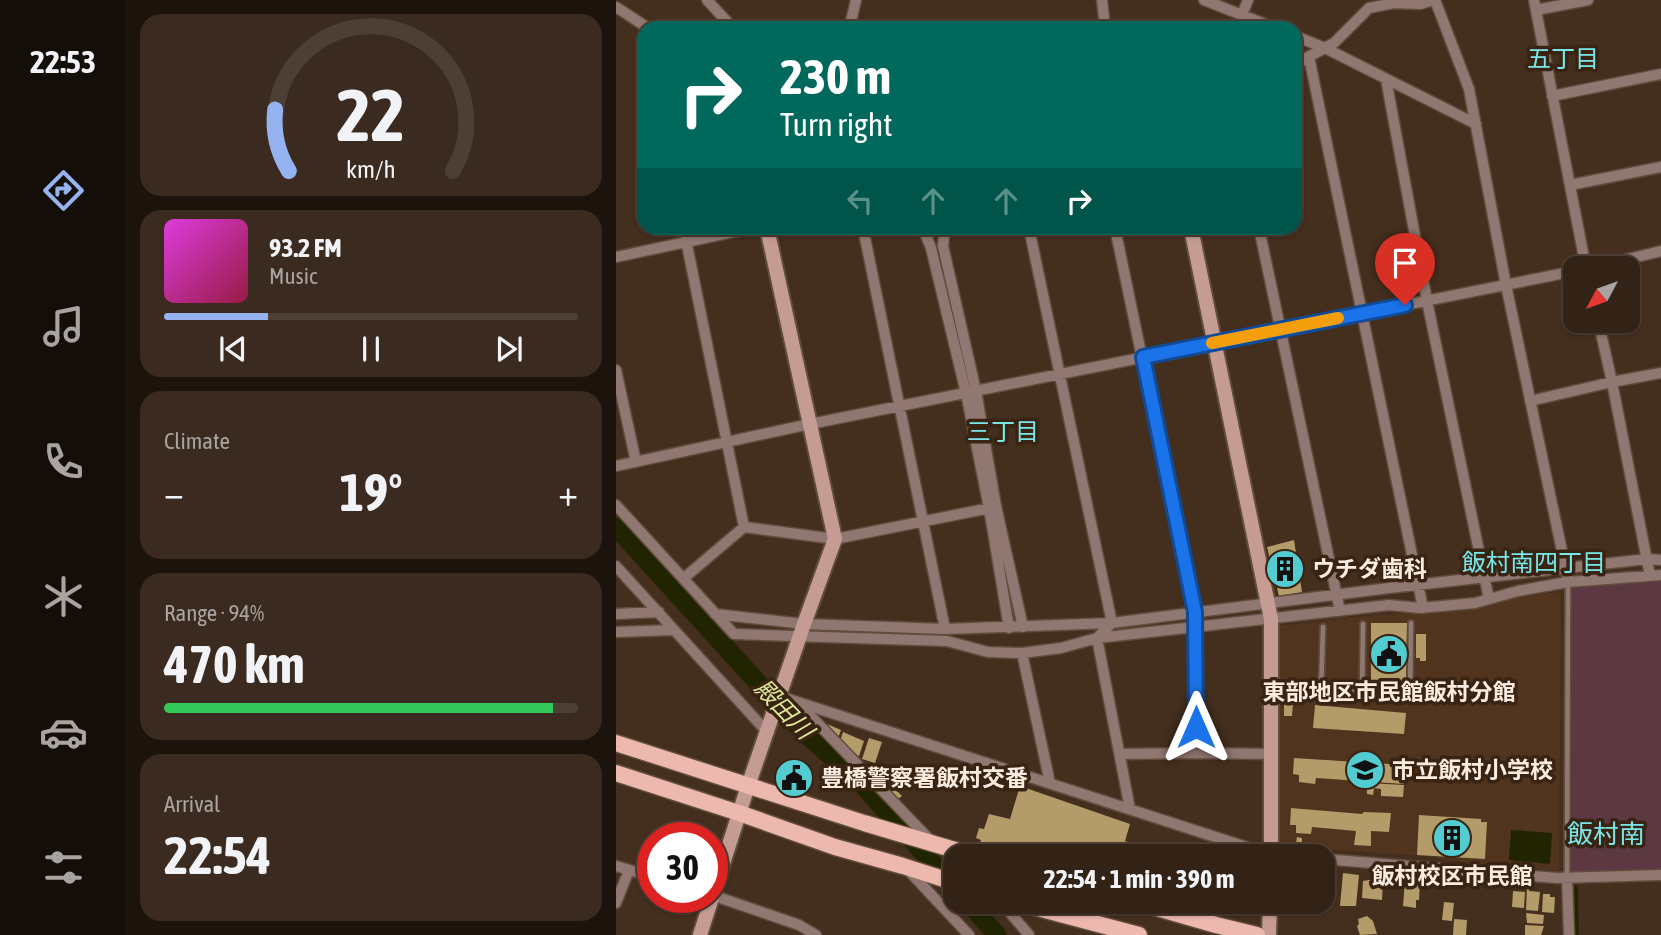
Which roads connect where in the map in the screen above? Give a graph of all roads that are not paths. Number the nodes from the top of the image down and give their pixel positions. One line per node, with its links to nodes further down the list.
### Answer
1 (707, 0): 12 (street)
2 (856, 0): 13 (street)
3 (1102, 0): 14 (street)
4 (1204, 0): 10 (street)
5 (1248, 0): 10 (street)
6 (1433, 0): 17 (street); 23 (street)
7 (1587, 0): 8 (street)
8 (1535, 5): 22 (street)
9 (616, 7): 11 (street)
10 (1242, 15): 15 (street)
11 (637, 21)
12 (726, 21)
13 (851, 21)
14 (1104, 21)
15 (1257, 21)
16 (1302, 39): 17 (street)
17 (1325, 48): 18 (street); 21 (street)
18 (1309, 57): 19 (street); 43 (street)
19 (1302, 60)
20 (1661, 74): 22 (street)
21 (1386, 79): 23 (street); 42 (street)
22 (1552, 96): 25 (street)
23 (1476, 124): 41 (street)
24 (1661, 167): 25 (street)
25 (1570, 185): 37 (street)
26 (714, 235): 35 (street)
27 (769, 235): 55 (street)
28 (864, 235): 54 (street)
29 (926, 235): 52 (street)
30 (944, 235): 52 (street)
31 (1030, 235): 50 (street)
32 (1117, 235): 47 (street)
33 (1192, 235): 46 (street)
34 (1261, 235): 44 (street)
35 (686, 240): 39 (street); 56 (street)
36 (1661, 251): 38 (street)
37 (1584, 256)
38 (1640, 256)
39 (616, 257)
40 (1563, 273): 41 (street)
41 (1506, 285): 42 (street); 53 (street)
42 (1427, 301): 43 (street); 70 (street)
43 (1361, 314): 44 (street); 72 (street)
44 (1281, 330): 46 (street); 73 (street)
45 (1601, 333): 51 (street)
46 (1215, 343): 47 (street); 75 (street)
47 (1143, 357): 50 (street); 79 (street)
48 (616, 370): 57 (street)
49 (1661, 373): 51 (street)
50 (1059, 374): 52 (street); 83 (street)
51 (1612, 382): 53 (street); 64 (street)
52 (971, 392): 54 (street); 60 (street)
53 (1530, 401): 67 (street)
54 (899, 406): 55 (street); 61 (street)
55 (810, 424): 56 (street); 63 (street)
56 (727, 442): 57 (street); 62 (street)
57 (636, 461): 58 (street)
58 (616, 466)
59 (616, 505): 69 (street)
60 (992, 507): 61 (street); 87 (street); 89 (street)
61 (924, 521): 63 (street); 90 (street)
62 (744, 527): 63 (street); 69 (street)
63 (835, 539): 92 (street)
64 (1647, 559): 65 (street); 67 (street); 68 (street)
65 (1661, 560)
66 (616, 566): 78 (street)
67 (1566, 569): 70 (street); 71 (street)
68 (1655, 576): 71 (street)
69 (684, 578): 81 (street)
70 (1485, 578): 72 (street); 74 (street)
71 (1568, 582): 74 (street); 122 (lane)
72 (1418, 586): 73 (street); 76 (street)
73 (1337, 595): 75 (street); 77 (street)
74 (1489, 599): 76 (street)
75 (1267, 604): 79 (street); 82 (street)
76 (1423, 608): 77 (street)
77 (1340, 611): 82 (street)
78 (659, 612): 80 (street); 91 (street)
79 (1195, 612): 83 (street); 86 (street)
80 (616, 614)
81 (715, 614): 92 (street); 92 (street)
82 (1271, 619): 86 (street); 97 (street)
83 (1112, 623): 87 (street); 94 (street)
84 (1411, 623): 96 (lane)
85 (1363, 624): 96 (lane)
86 (1196, 626): 94 (street); 103 (street)
87 (1023, 627): 89 (street)
88 (1323, 627): 98 (lane)
89 (1009, 628): 90 (street)
90 (945, 629): 92 (street)
91 (674, 630): 93 (street); 101 (street)
92 (802, 630): 95 (street); 99 (street)
93 (616, 632)
94 (1097, 638): 95 (street); 104 (street)
95 (1022, 653): 107 (street)
96 (1362, 691): 98 (lane)
97 (1272, 692): 98 (lane); 105 (street)
98 (1321, 692)
99 (779, 696): 100 (street); 101 (street)
100 (797, 702): 107 (street); 111 (street)
101 (768, 728): 108 (street)
102 (616, 743): 108 (main road)
103 (1197, 753): 104 (street); 105 (street)
104 (1120, 754): 109 (street)
105 (1272, 754): 113 (street)
106 (616, 773): 110 (main road)
107 (1050, 783): 109 (street)
108 (748, 786): 110 (street); 111 (main road)
109 (1130, 809): 112 (street)
110 (739, 813): 115 (street); 118 (main road)
111 (929, 843): 114 (main road)
112 (1240, 844)
113 (1275, 844)
114 (943, 847)
115 (728, 848)
116 (1335, 860): 122 (street)
117 (616, 866): 119 (street)
118 (907, 867): 123 (main road); 134 (street)
119 (629, 870): 120 (street); 125 (street)
120 (637, 872)
121 (1661, 875): 122 (street)
122 (1567, 878): 139 (street)
123 (943, 879)
124 (728, 901): 131 (street)
125 (616, 902)
126 (707, 913): 132 (street)
127 (1011, 914): 135 (street)
128 (1060, 914): 136 (main road)
129 (1178, 914): 137 (main road)
130 (1270, 914): 138 (street)
131 (797, 930): 133 (street)
132 (700, 935)
133 (816, 935)
134 (969, 935)
135 (1029, 935)
136 (1139, 935)
137 (1257, 935)
138 (1269, 935)
139 (1569, 935)

